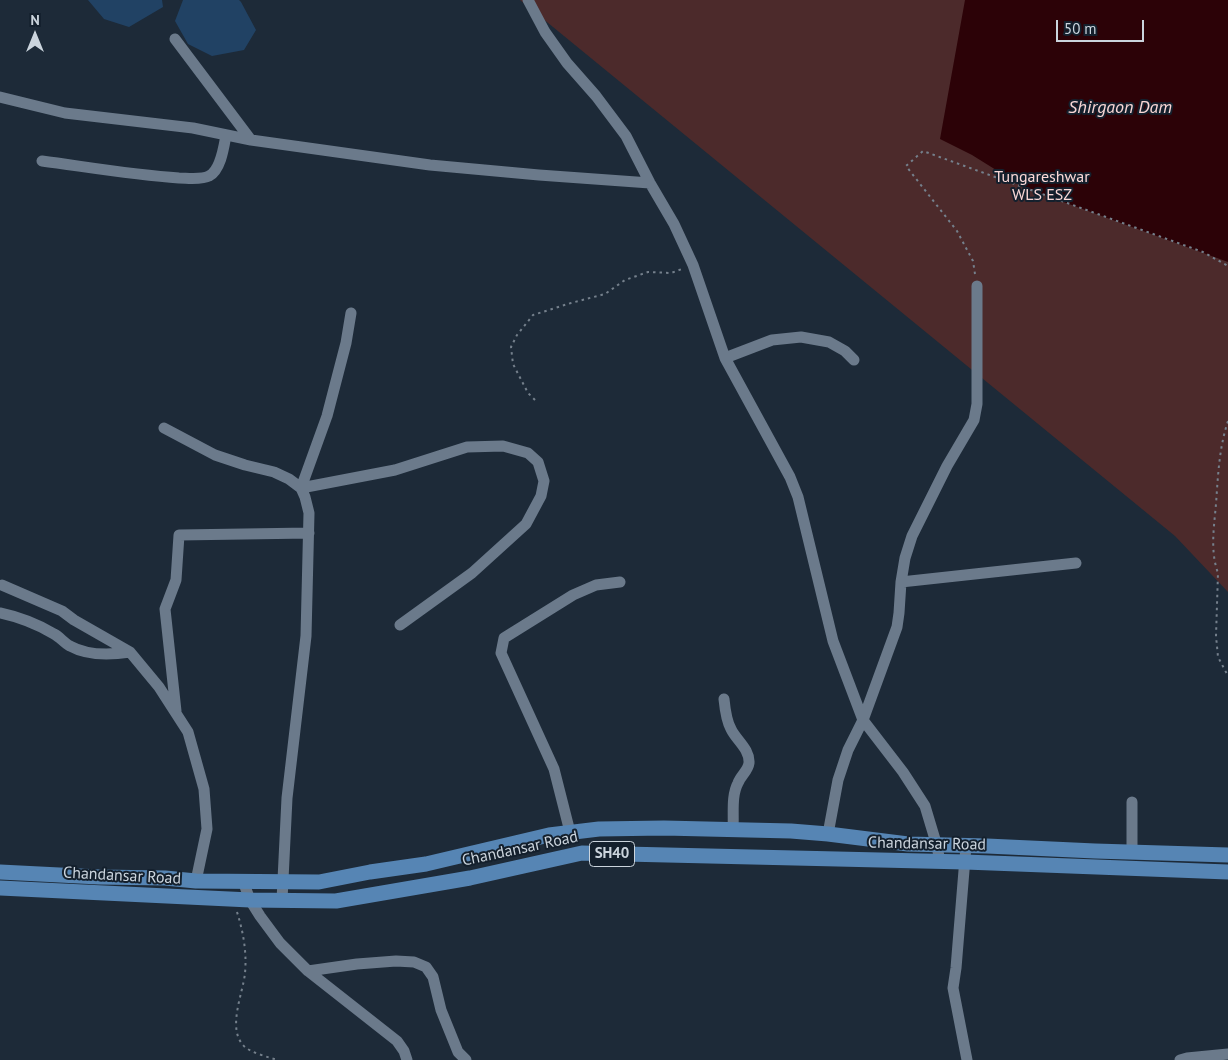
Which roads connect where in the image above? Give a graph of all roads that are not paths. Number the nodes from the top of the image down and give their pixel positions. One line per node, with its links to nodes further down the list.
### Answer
1 (528, 0): 7 (street)
2 (175, 39): 5 (street)
3 (0, 97): 4 (street)
4 (226, 135): 5 (street); 6 (street)
5 (251, 140): 7 (street)
6 (42, 161)
7 (650, 183): 10 (street)
8 (977, 286): 17 (street)
9 (351, 313): 13 (street)
10 (724, 358): 11 (street); 24 (street)
11 (854, 360)
12 (164, 428): 13 (street)
13 (301, 488): 14 (street); 20 (street)
14 (309, 532): 23 (street); 39 (street)
15 (1076, 563): 17 (street)
16 (620, 582): 27 (street)
17 (901, 582): 24 (street)
18 (2, 585): 21 (street)
19 (0, 613): 21 (street)
20 (400, 625)
21 (130, 652): 23 (street)
22 (724, 699): 26 (street)
23 (176, 714): 37 (street)
24 (863, 720): 28 (street); 29 (street)
25 (1132, 802): 31 (street)
26 (734, 829): 27 (main road); 28 (main road)
27 (570, 832): 39 (main road)
28 (828, 834): 29 (main road)
29 (937, 846): 30 (main road); 33 (street)
30 (966, 846): 31 (main road); 34 (street)
31 (1132, 852): 32 (main road)
32 (1228, 855)
33 (940, 862): 34 (main road, Chandansar Road / SH40); 42 (main road, Chandansar Road / SH40)
34 (965, 862): 36 (main road, Chandansar Road / SH40); 47 (street)
35 (0, 872): 37 (main road)
36 (1228, 872)
37 (196, 881): 38 (main road)
38 (243, 881): 39 (main road); 41 (street)
39 (282, 882): 42 (street)
40 (0, 888): 41 (main road, Chandansar Road / SH40)
41 (250, 900): 42 (main road, Chandansar Road / SH40); 43 (street)
42 (282, 900)
43 (308, 971): 45 (street); 46 (street)
44 (1228, 1054): 48 (street)
45 (408, 1060)
46 (466, 1060)
47 (967, 1060)
48 (1180, 1060)

